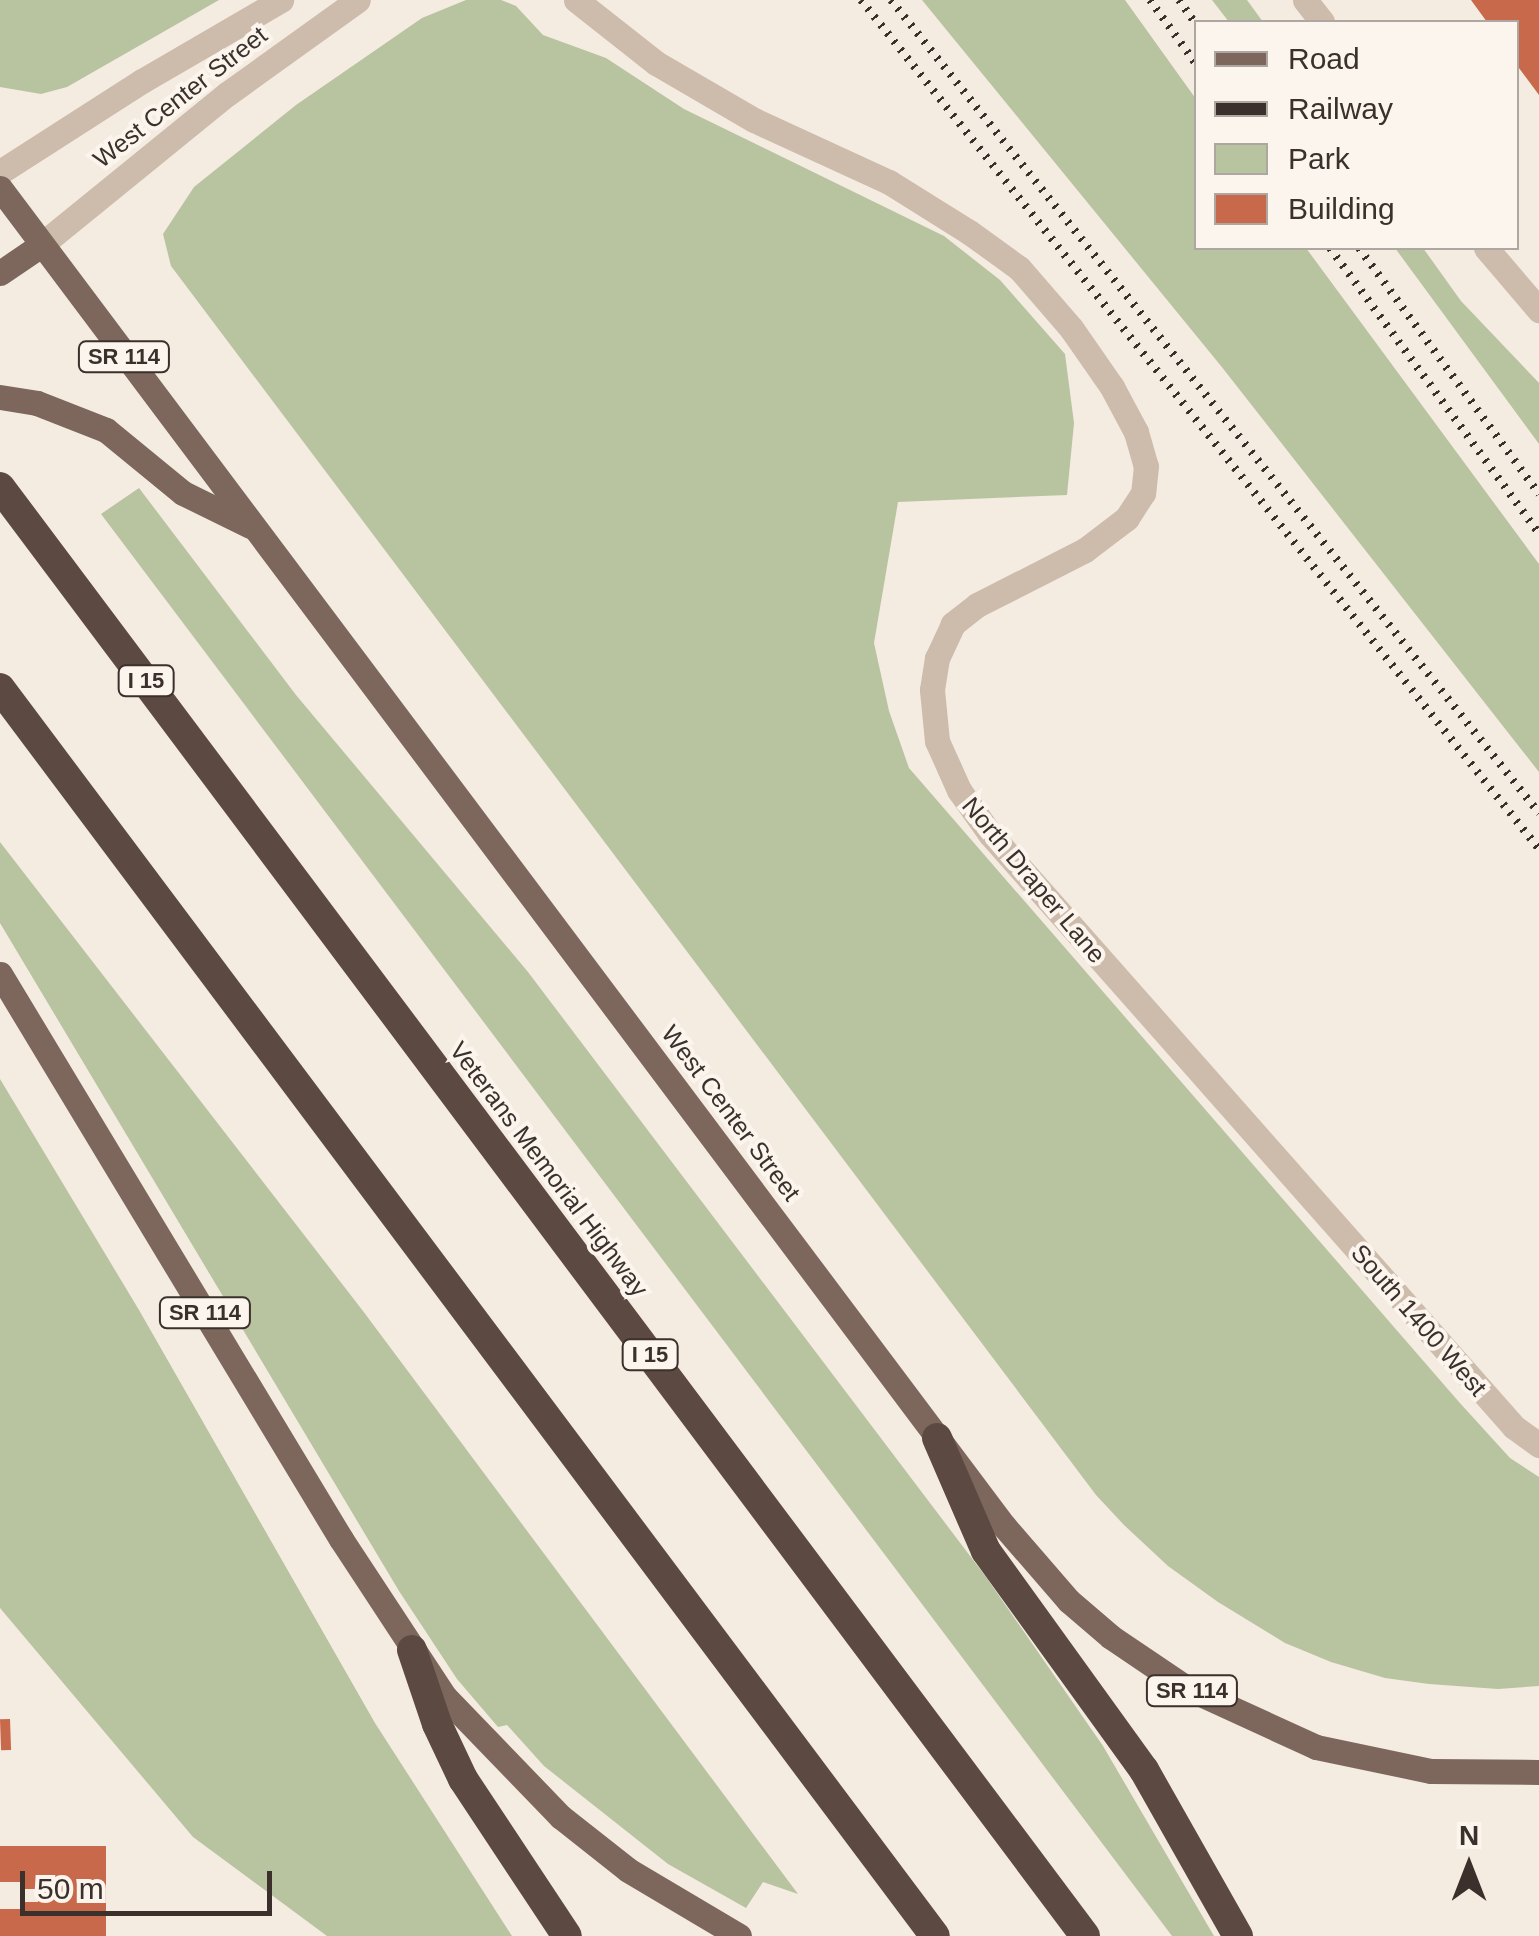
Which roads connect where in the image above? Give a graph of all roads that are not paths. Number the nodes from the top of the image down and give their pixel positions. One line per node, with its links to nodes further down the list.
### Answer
1 (282, 0): 6 (street, West Center Street)
2 (358, 0): 8 (street, West Center Street)
3 (576, 0): 17 (street, North Draper Lane)
4 (1305, 0): 5 (street)
5 (1320, 20)
6 (0, 172)
7 (0, 188): 8 (main road, West Center Street / SR 114)
8 (41, 245): 10 (main road, West Center Street); 14 (main road, West Center Street / SR 114)
9 (1488, 250): 11 (street)
10 (0, 273)
11 (1539, 310)
12 (0, 397): 14 (main road)
13 (0, 487): 25 (highway, Veterans Memorial Highway / I 15)
14 (250, 526): 18 (main road, West Center Street / SR 114)
15 (0, 688): 24 (highway)
16 (0, 974): 20 (main road, SR 114)
17 (1304, 1189): 19 (street, South 1400 West)
18 (938, 1438): 21 (main road, West Center Street / SR 114); 26 (highway)
19 (1539, 1445)
20 (412, 1650): 22 (highway); 23 (main road, SR 114)
21 (1539, 1772)
22 (567, 1936)
23 (739, 1936)
24 (934, 1936)
25 (1085, 1936)
26 (1238, 1936)

